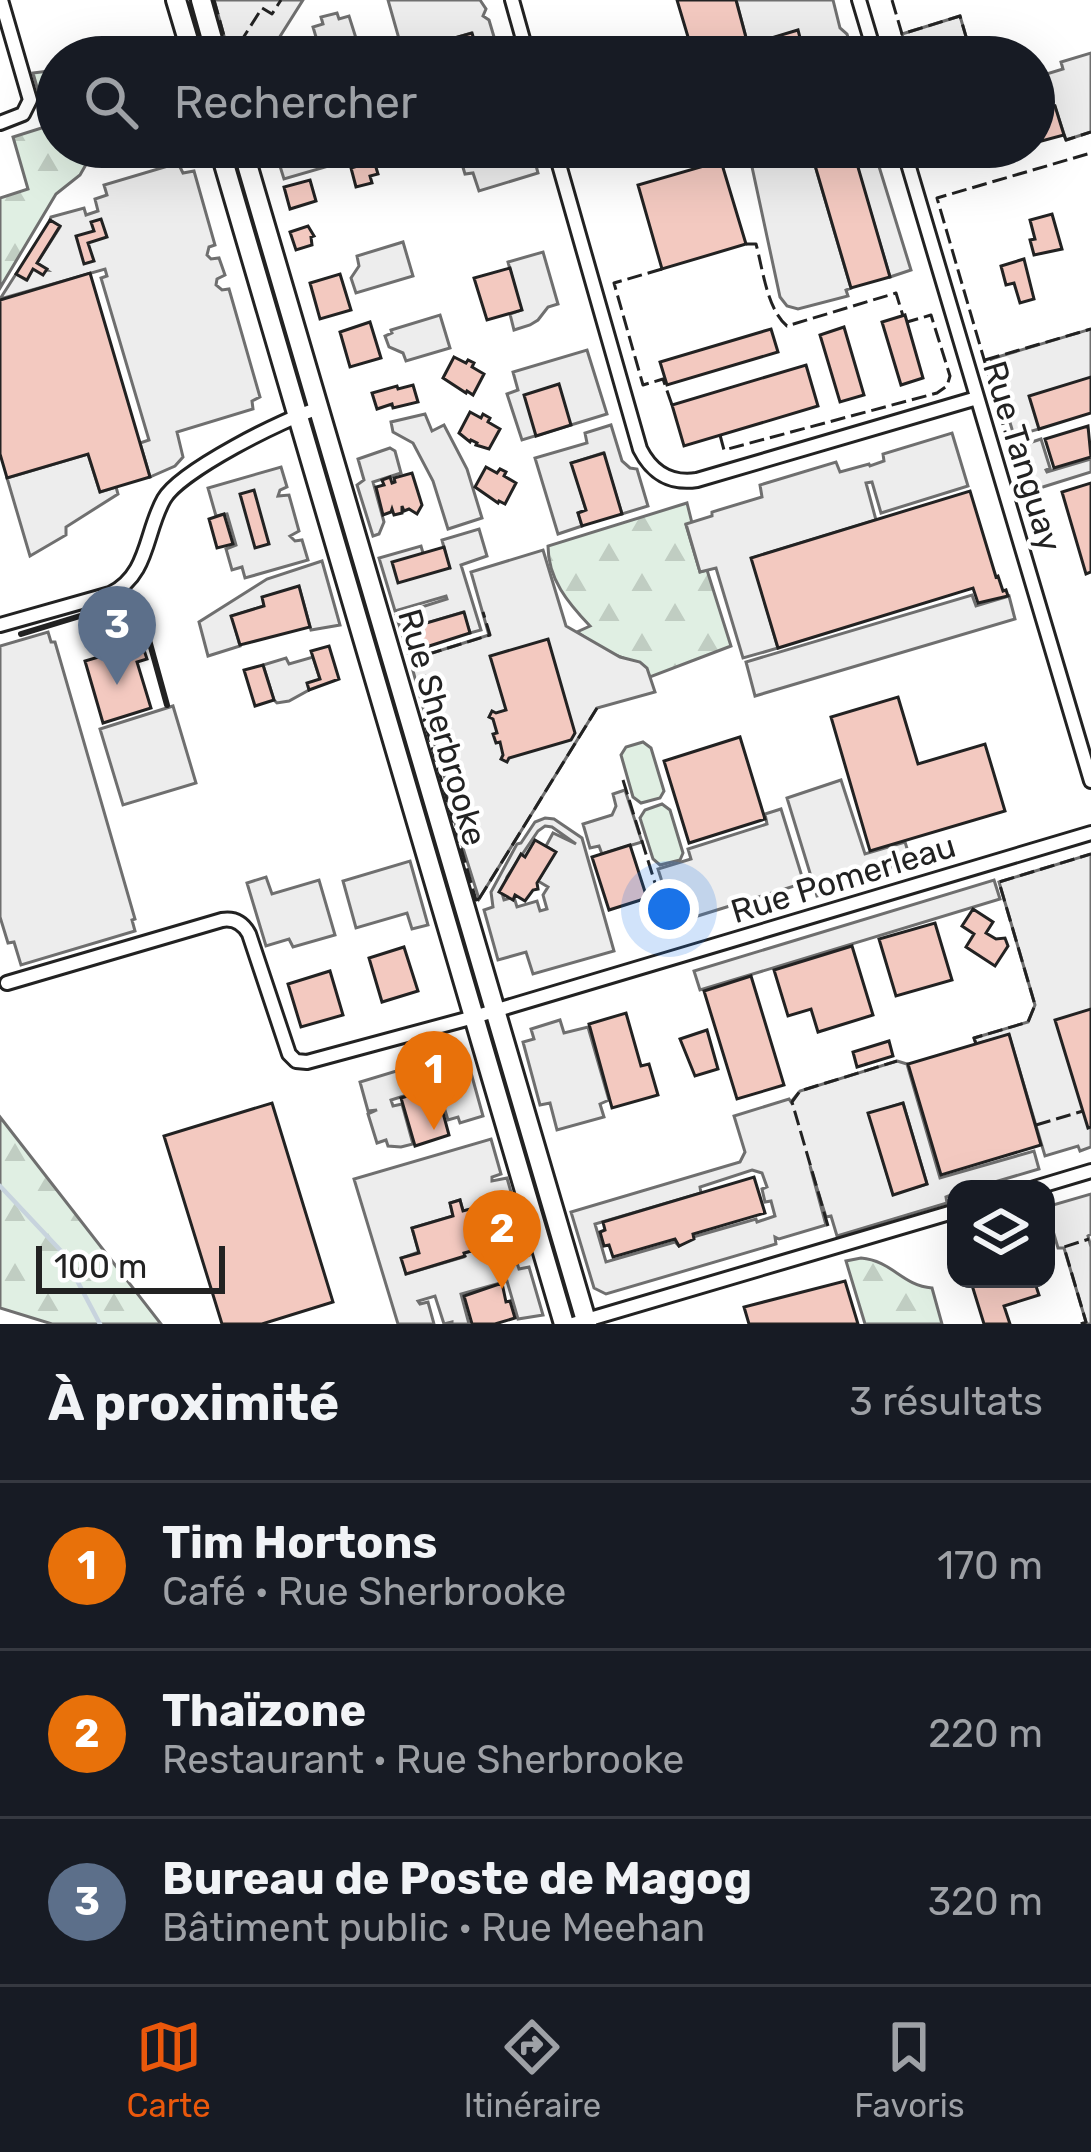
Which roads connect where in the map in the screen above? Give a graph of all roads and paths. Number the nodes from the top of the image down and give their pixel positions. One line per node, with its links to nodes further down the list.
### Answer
1 (1, 0): 10 (street)
2 (176, 0): 6 (main road)
3 (201, 0): 7 (main road)
4 (512, 0): 8 (street)
5 (859, 0): 9 (street)
6 (187, 36)
7 (211, 36)
8 (522, 36)
9 (870, 36)
10 (0, 123)
11 (226, 168): 16 (main road, Rue Sherbrooke)
12 (247, 168): 16 (main road, Rue Sherbrooke)
13 (560, 168): 15 (street)
14 (909, 168): 15 (street, Rue Tanguay)
15 (977, 398): 18 (street, Rue Tanguay)
16 (307, 411): 17 (street); 21 (main road, Rue Sherbrooke); 22 (main road, Rue Sherbrooke)
17 (0, 626)
18 (1091, 781)
19 (1091, 833): 21 (street, Rue Pomerleau)
20 (8, 982): 22 (street, Rue Pomerleau)
21 (496, 1010): 22 (street, Rue Pomerleau); 26 (main road, Rue Sherbrooke)
22 (474, 1017): 27 (main road, Rue Sherbrooke)
23 (1091, 1171): 24 (street)
24 (1055, 1182)
25 (947, 1214): 26 (street)
26 (582, 1323)
27 (564, 1324)

